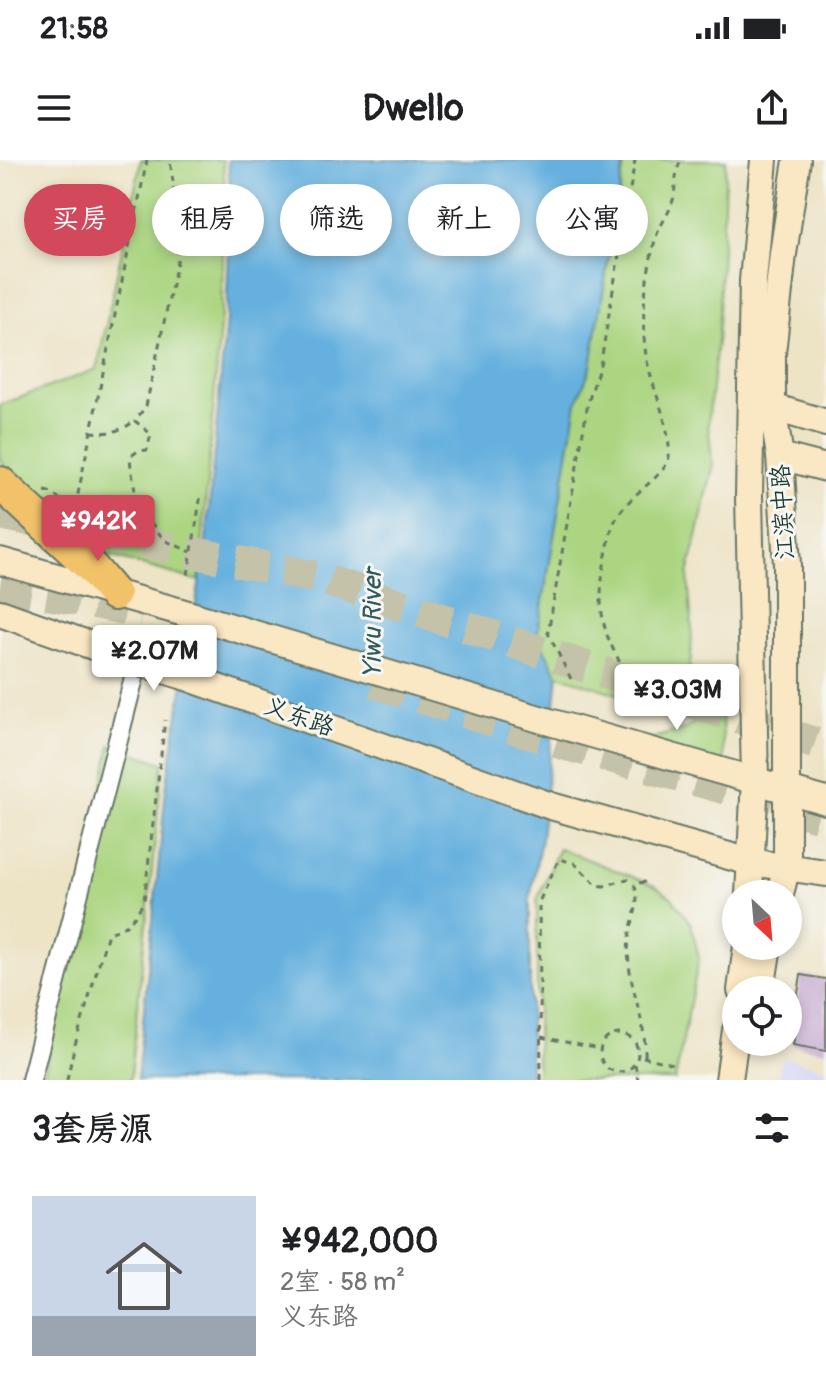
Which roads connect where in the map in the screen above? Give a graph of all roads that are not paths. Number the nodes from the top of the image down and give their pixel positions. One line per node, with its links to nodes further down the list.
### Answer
1 (764, 160): 12 (main road, 江滨中路)
2 (797, 160): 3 (main road, 江滨中路)
3 (772, 407): 4 (main road); 5 (main road, 江滨中路)
4 (826, 423)
5 (780, 456): 6 (main road); 13 (main road, 江滨中路)
6 (826, 468)
7 (0, 483): 9 (highway)
8 (0, 561): 9 (main road)
9 (114, 594): 12 (main road)
10 (0, 613): 11 (main road, 义东路)
11 (138, 662): 15 (main road, 义东路, bridge); 22 (street)
12 (755, 779): 13 (main road); 15 (main road, 江滨中路)
13 (787, 789): 14 (main road); 16 (main road, 江滨中路)
14 (826, 801)
15 (750, 862): 16 (main road, 义东路); 18 (main road, 江滨中路)
16 (787, 866): 17 (main road, 义东路); 19 (main road, 江滨中路)
17 (826, 873)
18 (749, 880)
19 (784, 880)
20 (732, 1056): 23 (main road)
21 (750, 1056): 24 (main road)
22 (31, 1080)
23 (729, 1080)
24 (746, 1080)

